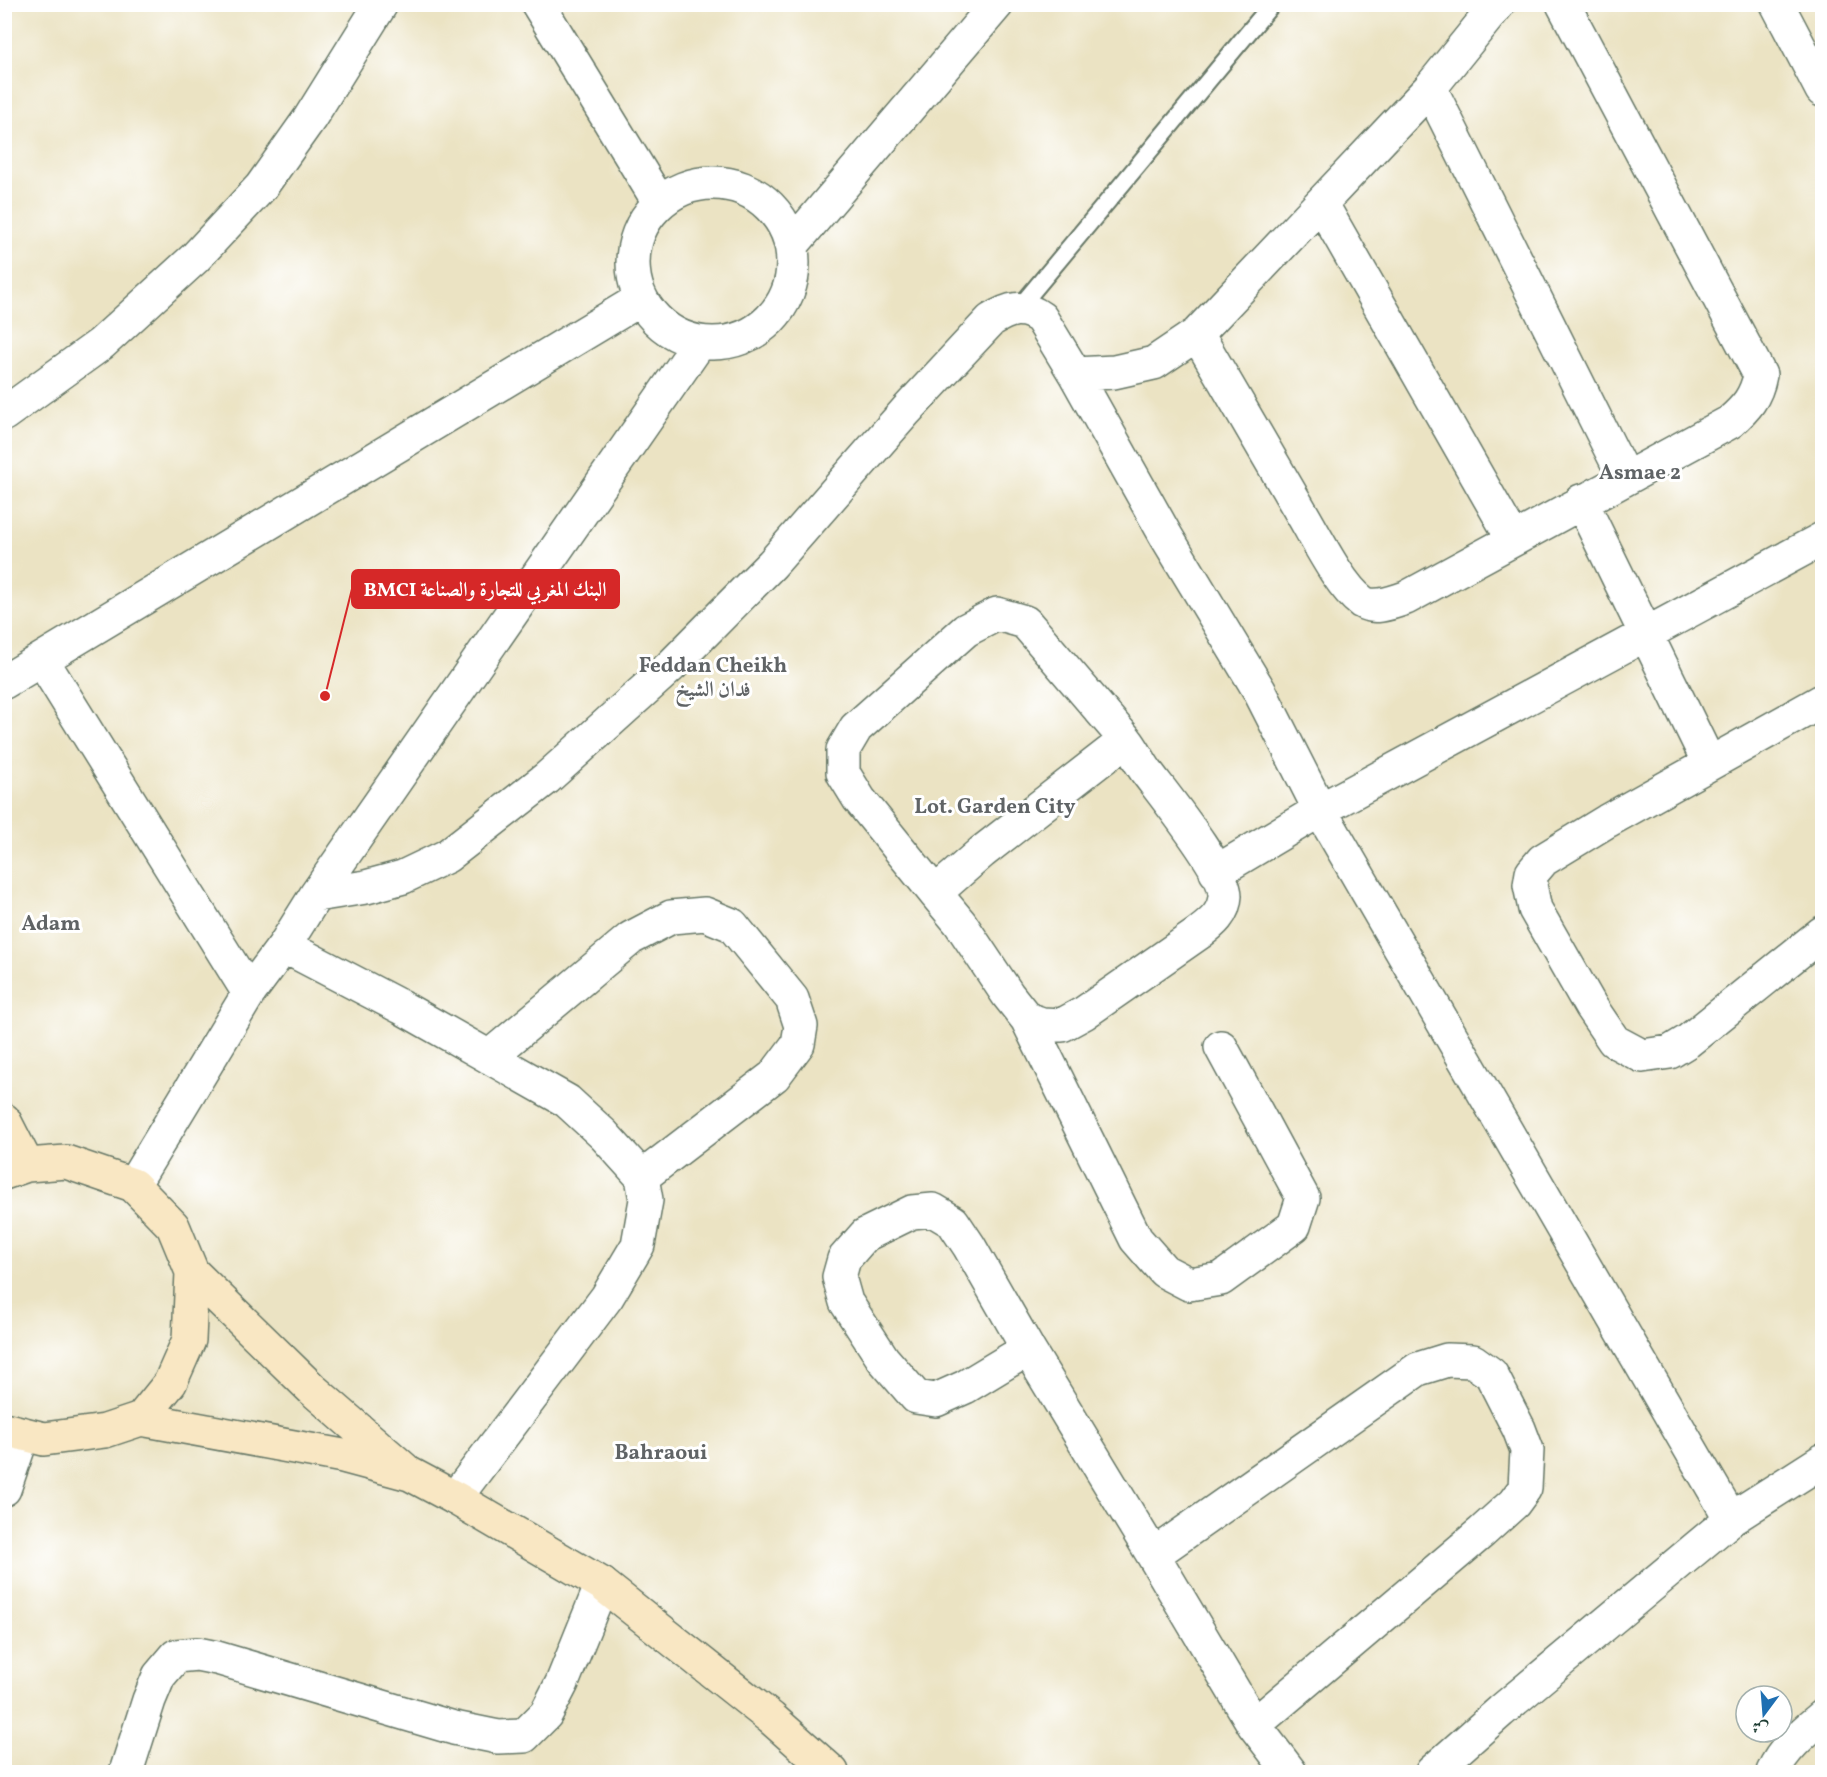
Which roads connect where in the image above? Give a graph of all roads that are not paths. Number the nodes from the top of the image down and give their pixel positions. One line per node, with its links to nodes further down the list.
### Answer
1 (381, 4): 18 (street)
2 (538, 4): 10 (street)
3 (997, 4): 12 (street)
4 (1272, 4): 14 (lane)
5 (1498, 4): 8 (street)
6 (1563, 4): 19 (street)
7 (1777, 4): 9 (street)
8 (1430, 88): 11 (street); 19 (street)
9 (1822, 90)
10 (659, 202): 12 (street); 13 (street)
11 (1321, 203): 15 (street); 21 (street)
12 (792, 246): 16 (street)
13 (641, 299): 16 (street); 24 (street)
14 (1018, 309): 17 (street); 32 (street)
15 (1197, 334): 17 (street); 21 (street)
16 (700, 342): 32 (street)
17 (1075, 374): 29 (street)
18 (4, 414)
19 (1625, 478): 20 (street)
20 (1581, 501): 21 (street); 23 (street)
21 (1513, 538)
22 (1822, 539): 23 (street)
23 (1646, 634): 28 (street); 29 (street)
24 (42, 660): 25 (street); 35 (street)
25 (4, 682)
26 (1822, 701): 28 (street)
27 (1126, 740): 30 (street); 31 (street); 31 (street)
28 (1709, 764): 33 (street)
29 (1320, 810): 30 (street); 51 (street)
30 (1216, 872): 36 (street)
31 (935, 893): 36 (street)
32 (316, 895): 34 (street)
33 (1822, 933)
34 (284, 946): 35 (street); 38 (street)
35 (249, 993): 42 (street)
36 (1027, 1019): 37 (street)
37 (1221, 1047)
38 (489, 1057): 41 (street); 41 (street)
39 (4, 1120): 40 (street)
40 (16, 1169): 42 (street)
41 (642, 1178): 50 (street)
42 (133, 1185): 43 (street)
43 (192, 1272): 45 (street); 48 (street)
44 (1028, 1349): 44 (street); 52 (street)
45 (141, 1419): 46 (street); 48 (street)
46 (14, 1432): 49 (street)
47 (1822, 1461): 51 (street)
48 (410, 1474): 50 (street)
49 (4, 1489)
50 (455, 1498): 53 (street)
51 (1731, 1519): 59 (street)
52 (1153, 1555): 55 (street); 55 (street)
53 (602, 1584): 56 (street); 57 (street)
54 (1822, 1717): 60 (street)
55 (1254, 1725): 58 (street)
56 (126, 1773)
57 (832, 1773)
58 (1290, 1773)
59 (1432, 1773)
60 (1773, 1773)

